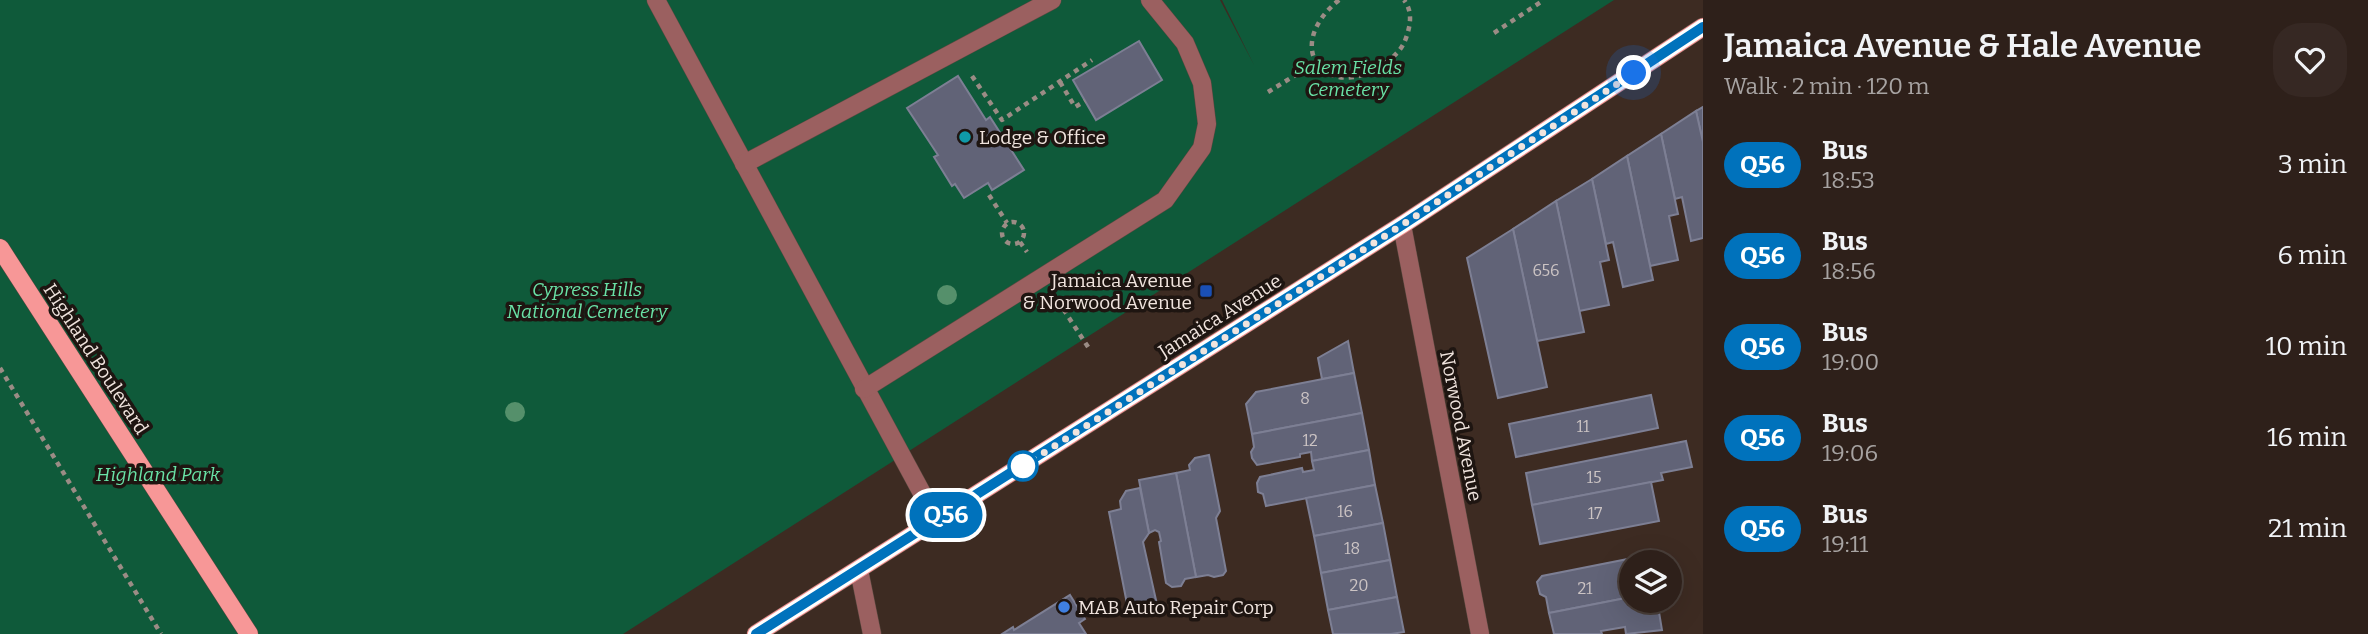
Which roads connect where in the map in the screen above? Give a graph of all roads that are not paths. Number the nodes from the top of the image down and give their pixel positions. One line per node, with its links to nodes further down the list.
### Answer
1 (656, 0): 5 (street)
2 (1052, 0): 5 (street)
3 (1150, 0): 8 (street)
4 (1703, 27): 6 (main road, Jamaica Avenue)
5 (744, 163): 8 (street)
6 (1402, 225): 9 (main road, Jamaica Avenue); 14 (street, Norwood Avenue)
7 (0, 248): 11 (main road, Highland Boulevard)
8 (864, 389): 9 (street)
9 (937, 521): 10 (main road, Jamaica Avenue)
10 (859, 570): 12 (main road, Jamaica Avenue); 13 (street)
11 (249, 634)
12 (756, 634)
13 (872, 634)
14 (1480, 634)

